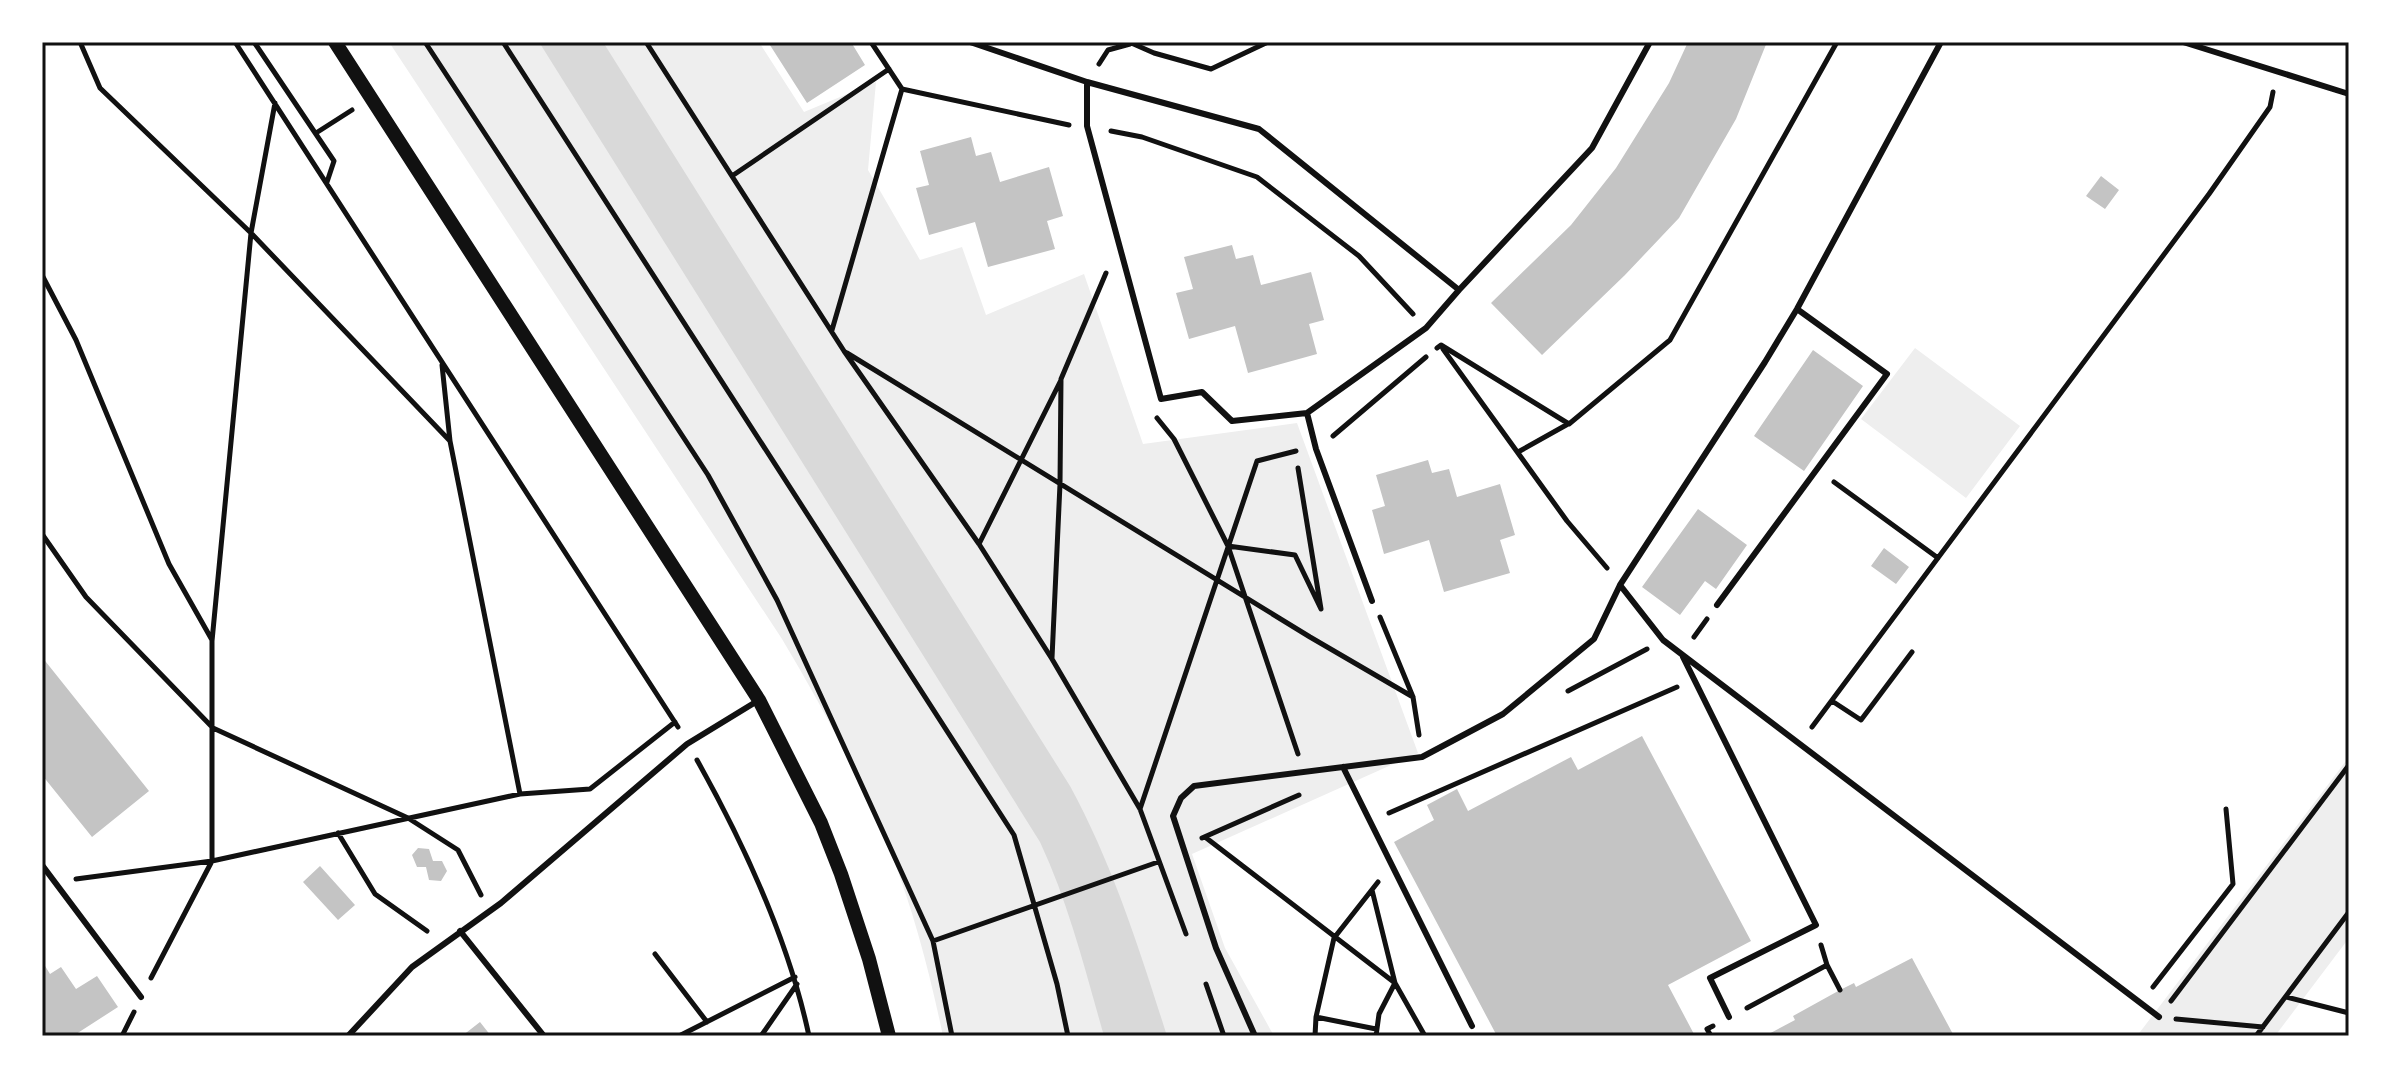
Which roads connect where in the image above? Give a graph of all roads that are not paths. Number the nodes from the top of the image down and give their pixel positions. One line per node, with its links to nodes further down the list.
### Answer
1 (335, 42): 15 (street)
2 (970, 42): 6 (lane)
3 (1650, 42): 8 (lane)
4 (1941, 42): 9 (lane)
5 (2183, 42): 7 (lane)
6 (1087, 82): 8 (lane); 10 (lane)
7 (2349, 94)
8 (1459, 290): 10 (lane)
9 (1797, 309): 11 (lane); 13 (lane)
10 (1307, 413): 12 (lane)
11 (1620, 585): 14 (lane); 16 (lane)
12 (1372, 601)
13 (1717, 605)
14 (1681, 654): 20 (lane); 21 (lane)
15 (759, 700): 18 (lane); 25 (street)
16 (1343, 767): 22 (lane); 26 (lane)
17 (42, 865): 19 (lane)
18 (460, 931): 23 (lane); 24 (lane)
19 (141, 997)
20 (1729, 1017)
21 (2159, 1017)
22 (1472, 1026)
23 (348, 1036)
24 (544, 1036)
25 (889, 1036)
26 (1255, 1036)

